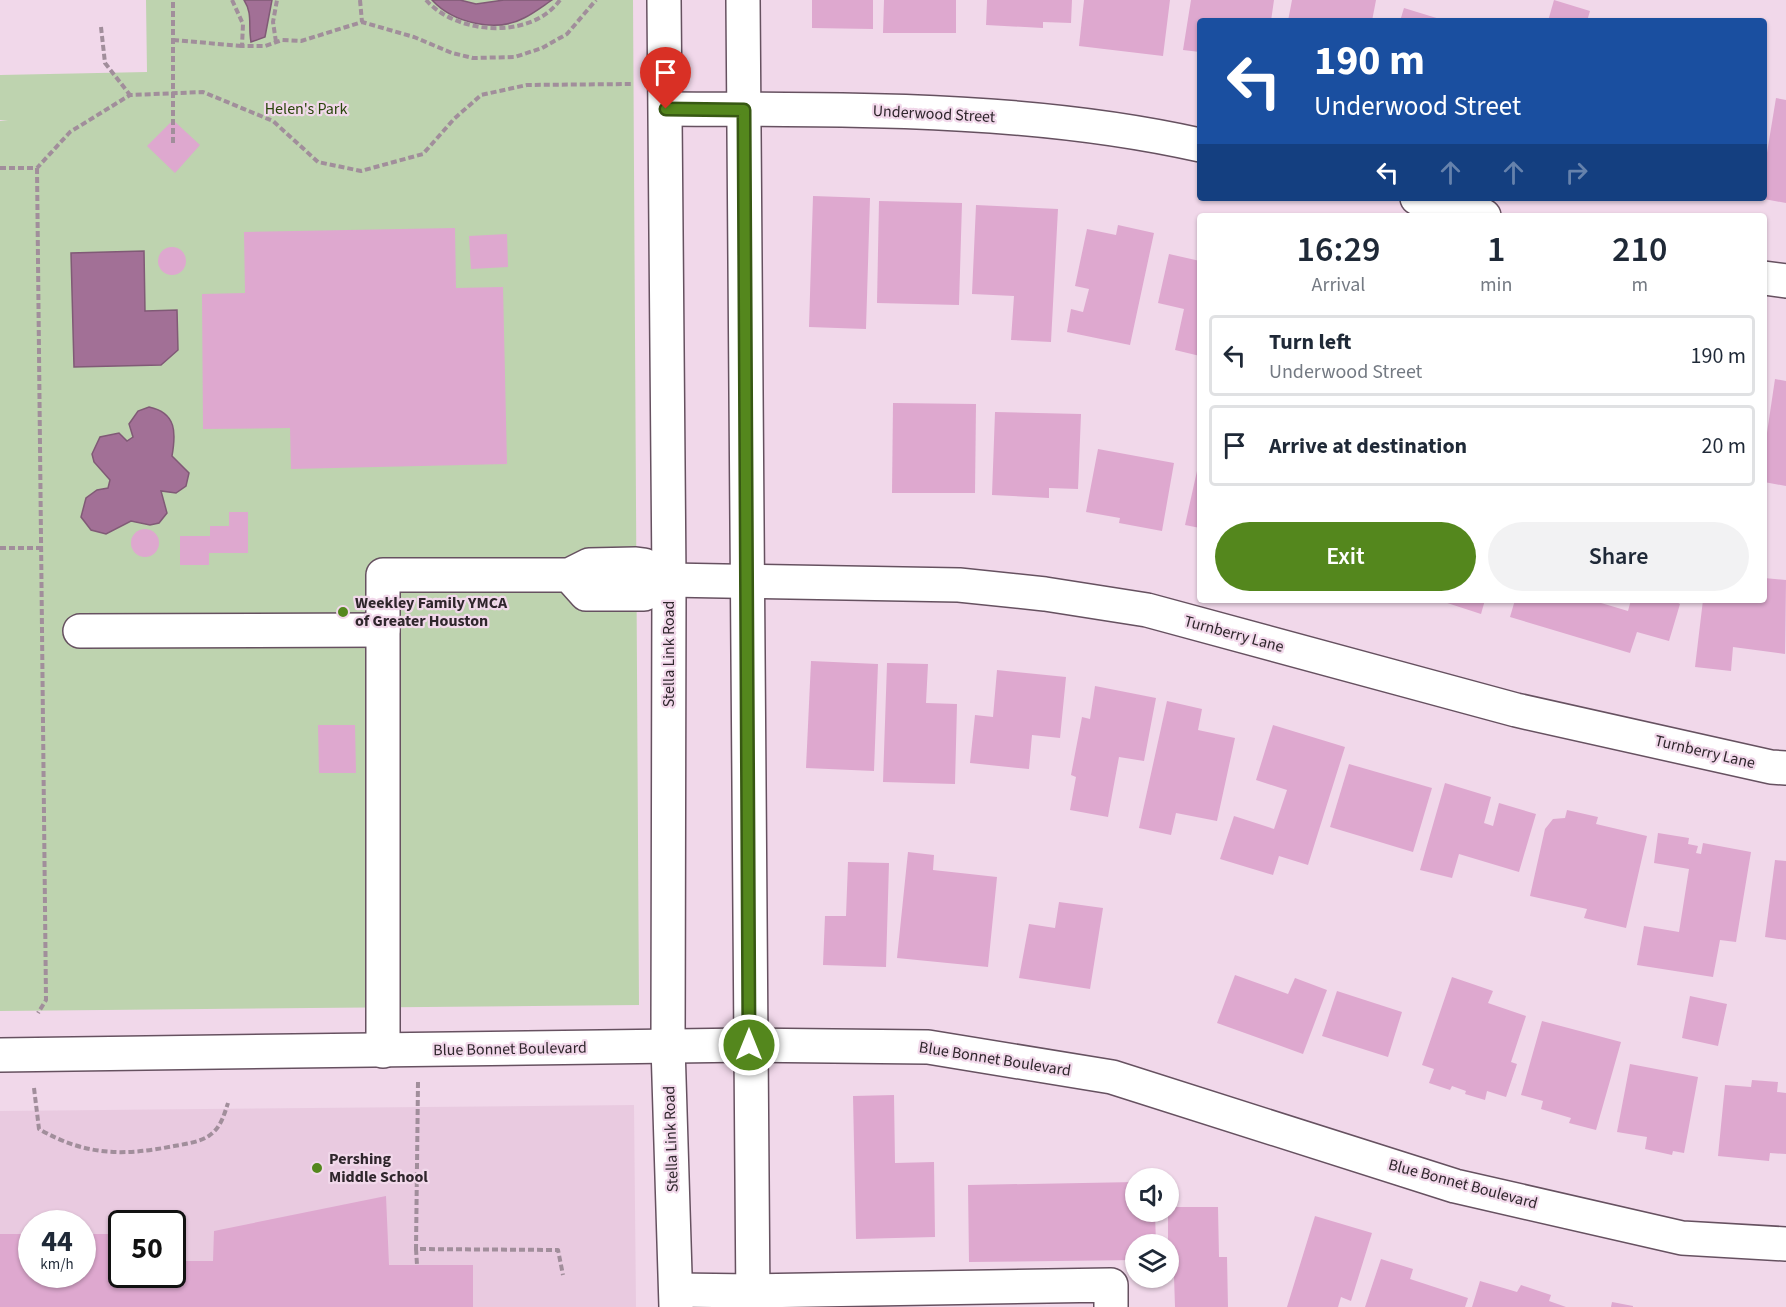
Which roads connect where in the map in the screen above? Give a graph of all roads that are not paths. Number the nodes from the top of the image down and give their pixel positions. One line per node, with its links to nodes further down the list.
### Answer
1 (664, 0): 3 (street, Stella Link Road)
2 (743, 0): 4 (street)
3 (666, 109): 4 (street, Underwood Street); 10 (street, Stella Link Road)
4 (744, 110): 5 (street, Underwood Street); 11 (street)
5 (1197, 144)
6 (1428, 201): 7 (street)
7 (1473, 213)
8 (1767, 278): 9 (street)
9 (1786, 281)
10 (669, 580): 11 (street, Turnberry Lane); 12 (street); 16 (street, Stella Link Road)
11 (747, 580): 14 (street, Turnberry Lane); 15 (street)
12 (383, 630): 13 (street); 17 (street)
13 (80, 631)
14 (1786, 768)
15 (749, 1045): 16 (street, Blue Bonnet Boulevard); 19 (street, Blue Bonnet Boulevard); 21 (street)
16 (668, 1046): 17 (street, Blue Bonnet Boulevard); 20 (street, Stella Link Road)
17 (383, 1051): 18 (street, Blue Bonnet Boulevard)
18 (16, 1055)
19 (1786, 1244)
20 (676, 1299): 21 (street)
21 (752, 1299): 22 (street)
22 (1111, 1307)

